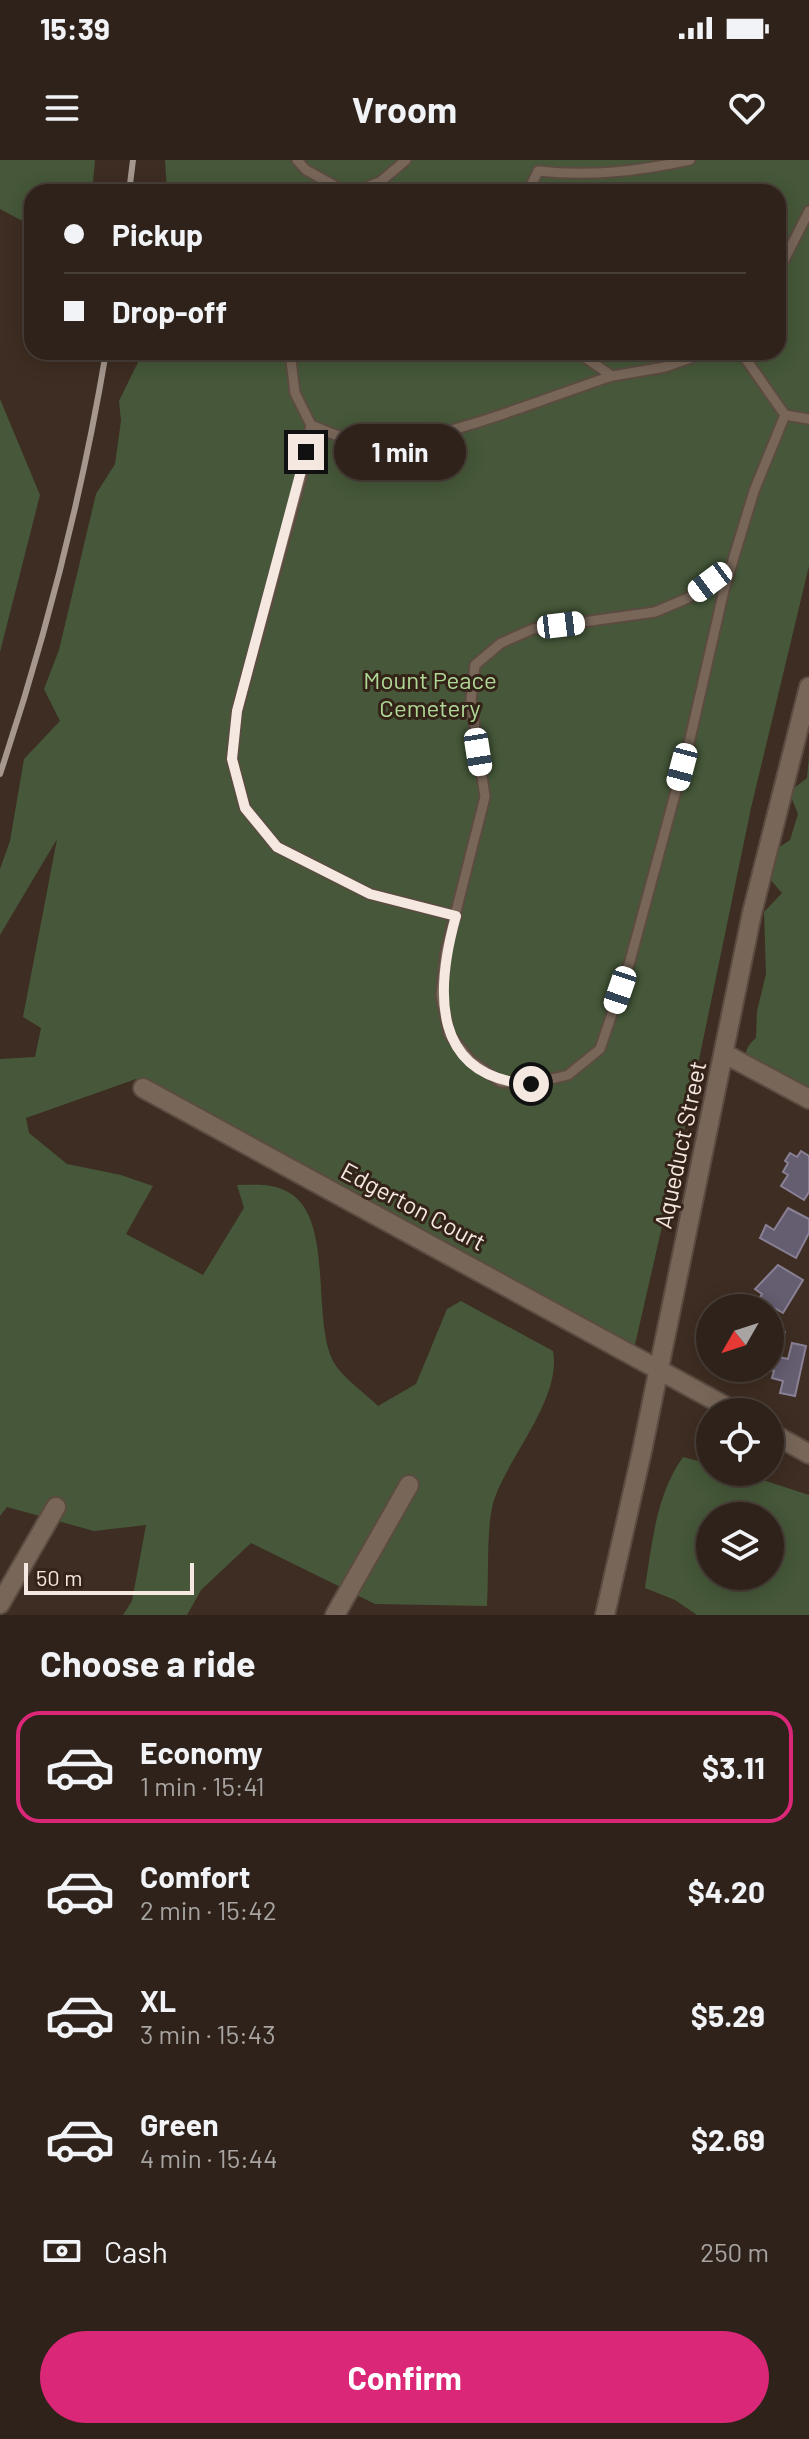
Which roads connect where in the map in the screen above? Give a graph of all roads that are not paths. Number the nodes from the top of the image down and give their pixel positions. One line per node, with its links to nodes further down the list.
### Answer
1 (297, 160): 4 (lane)
2 (406, 160): 5 (lane)
3 (690, 160): 6 (lane)
4 (331, 184)
5 (375, 184)
6 (532, 184)
7 (809, 211): 8 (lane)
8 (786, 256)
9 (291, 360): 16 (lane)
10 (589, 360): 13 (lane)
11 (685, 360): 13 (lane)
12 (747, 360): 14 (lane)
13 (612, 376): 16 (lane)
14 (785, 415): 15 (lane); 17 (lane)
15 (809, 419)
16 (311, 425): 19 (lane)
17 (731, 566): 19 (lane); 19 (lane)
18 (809, 687): 20 (street, Aqueduct Street)
19 (456, 916)
20 (725, 1054): 22 (street); 23 (street, Aqueduct Street)
21 (143, 1088): 23 (street, Edgerton Court)
22 (809, 1099)
23 (659, 1368): 24 (street, Edgerton Court); 31 (street, Aqueduct Street)
24 (712, 1398)
25 (784, 1440): 26 (street)
26 (809, 1454)
27 (409, 1485): 30 (street)
28 (56, 1507): 29 (street)
29 (0, 1604)
30 (335, 1615)
31 (605, 1615)

